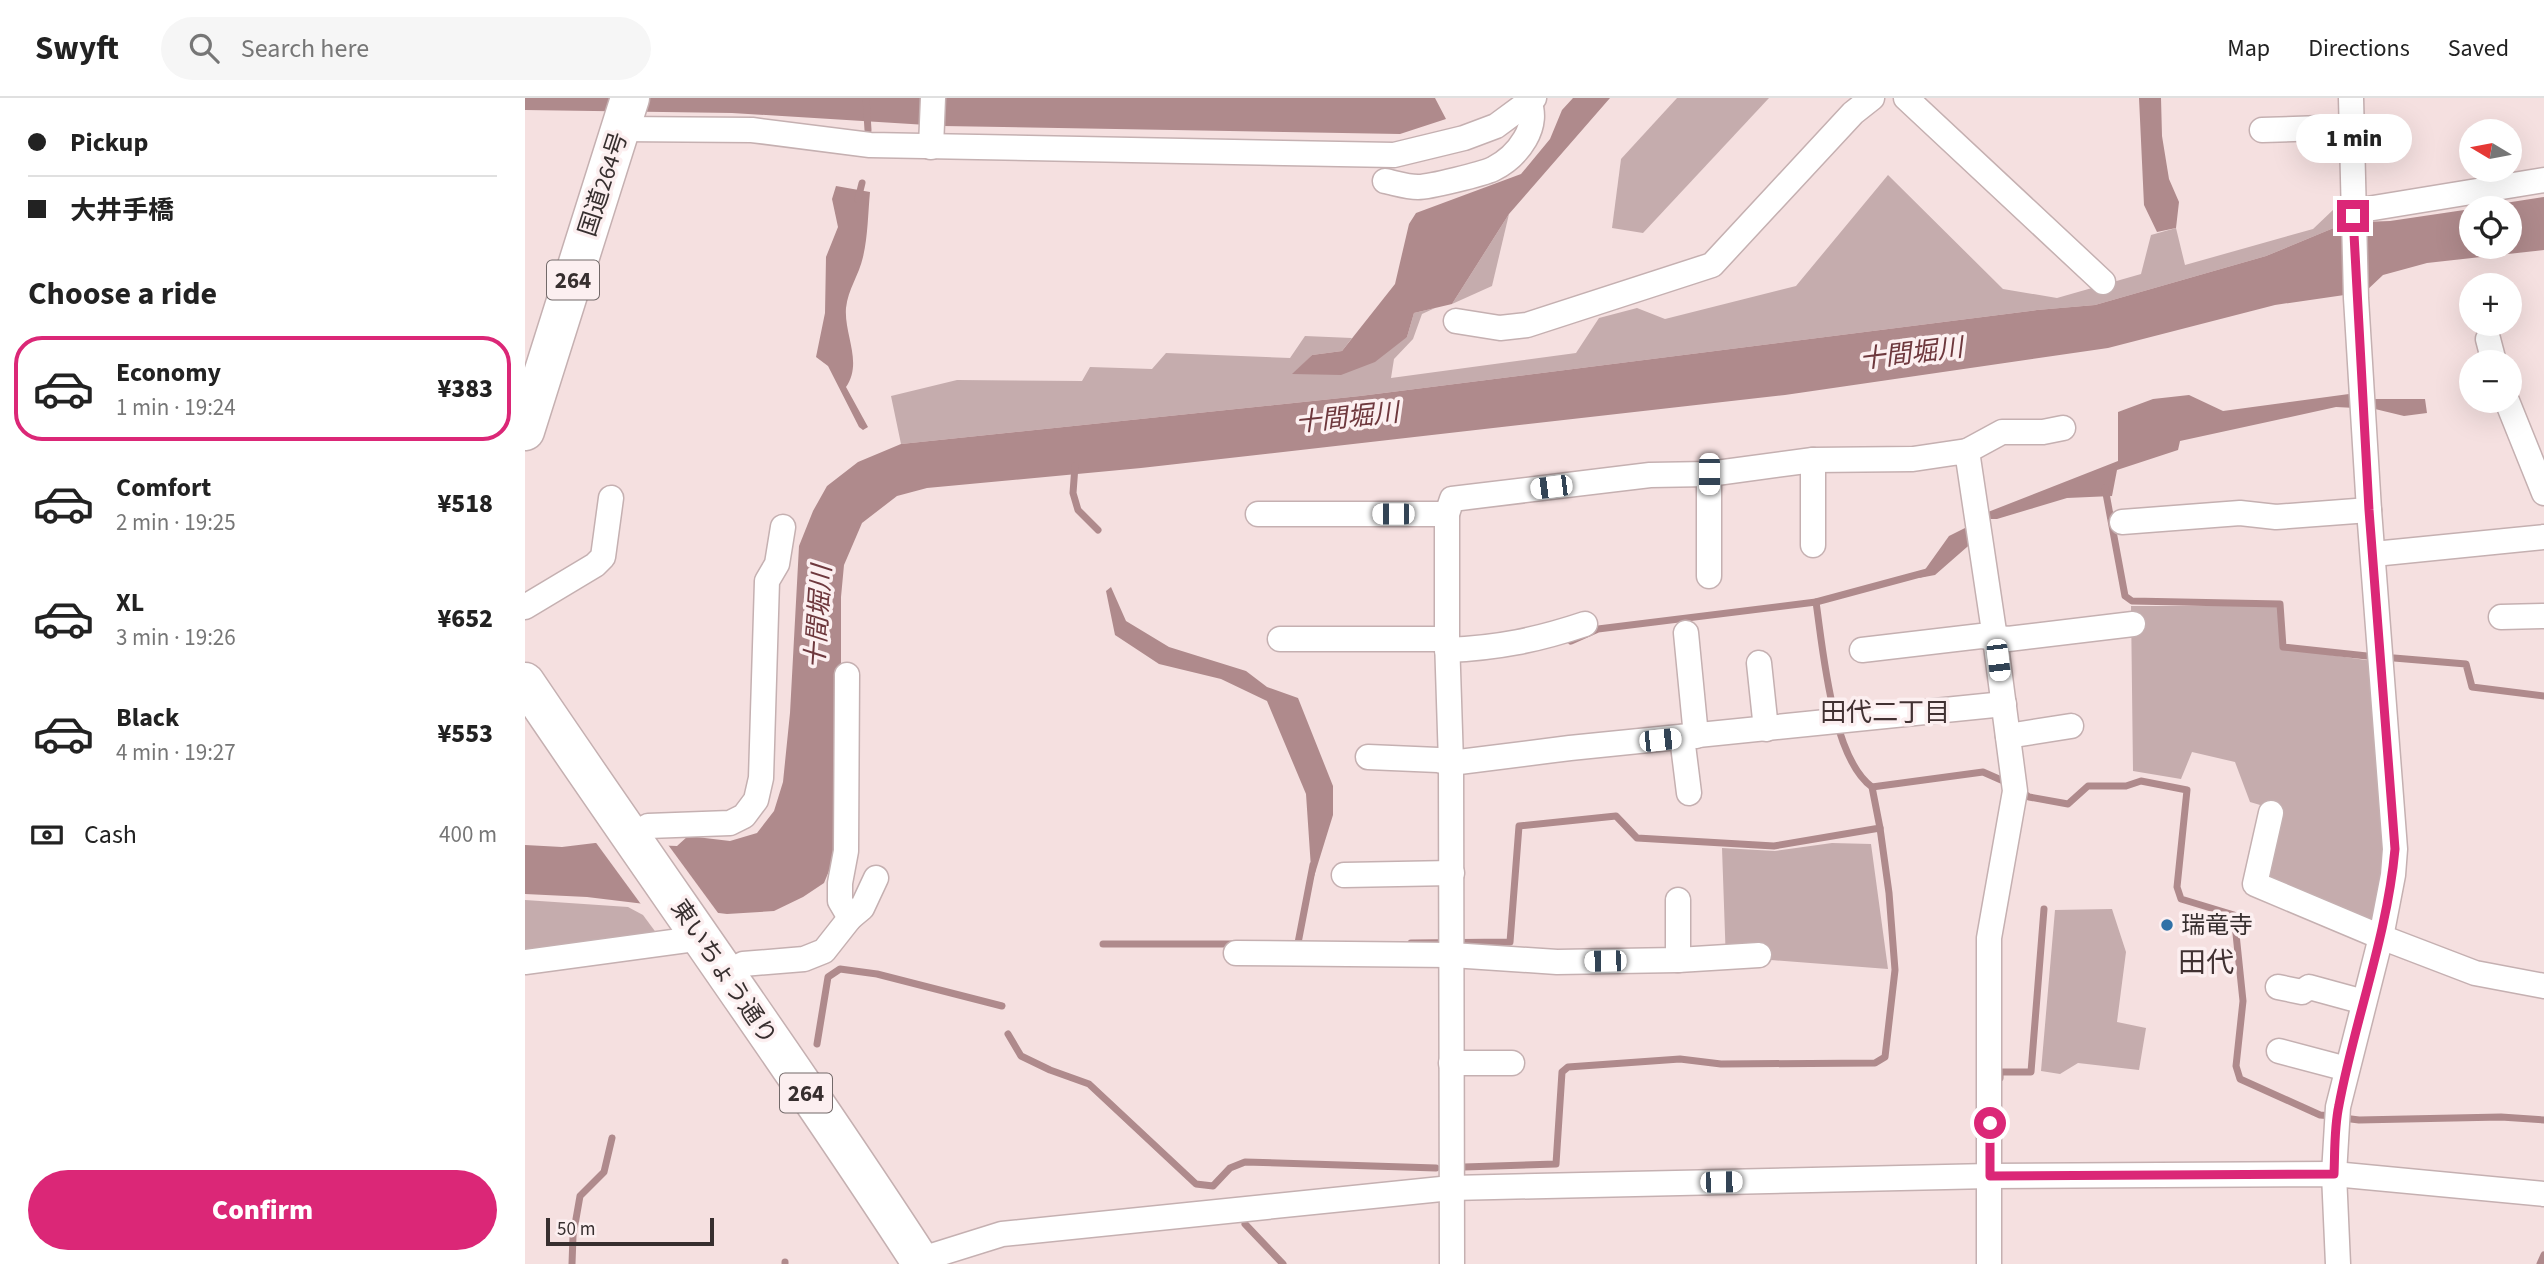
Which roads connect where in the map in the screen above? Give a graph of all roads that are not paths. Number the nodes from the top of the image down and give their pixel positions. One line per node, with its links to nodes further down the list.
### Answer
1 (933, 98): 9 (street)
2 (1872, 98): 14 (street)
3 (1906, 98): 13 (street)
4 (2351, 98): 7 (street)
5 (1530, 99): 9 (street); 11 (street)
6 (625, 113): 9 (street); 17 (highway, 国道264号 / 264)
7 (2352, 127): 8 (street); 12 (street)
8 (2262, 130)
9 (931, 147)
10 (2544, 180): 12 (street)
11 (1385, 181)
12 (2354, 213): 23 (street)
13 (2103, 282)
14 (1456, 321)
15 (2512, 413): 21 (street)
16 (2063, 428): 18 (street)
17 (525, 431)
18 (1967, 451): 19 (street); 38 (street)
19 (1813, 460): 20 (street); 29 (street)
20 (1709, 474): 25 (street); 31 (street)
21 (2544, 493)
22 (611, 498): 32 (street)
23 (2369, 510): 26 (street); 30 (street)
24 (1258, 514): 25 (street)
25 (1447, 514): 40 (street)
26 (2122, 523)
27 (783, 527): 54 (street)
28 (2544, 537): 30 (street)
29 (1813, 545)
30 (2374, 554): 61 (street)
31 (1709, 576)
32 (525, 607)
33 (2544, 616): 34 (street)
34 (2501, 617)
35 (1585, 624): 40 (street)
36 (2133, 624): 38 (street)
37 (1685, 633): 49 (street)
38 (1995, 638): 41 (street); 45 (street)
39 (1280, 639): 40 (street)
40 (1447, 644): 51 (street)
41 (1863, 650)
42 (1759, 663): 47 (street)
43 (847, 675): 59 (street)
44 (525, 682): 54 (highway, 東いちょう通り / 264)
45 (2004, 704): 47 (street); 48 (street)
46 (2071, 726): 48 (street)
47 (1766, 729): 49 (street)
48 (2008, 736): 76 (street)
49 (1689, 737): 51 (street); 52 (street)
50 (1368, 757): 51 (street)
51 (1451, 763): 55 (street)
52 (1689, 793)
53 (2271, 813): 61 (street)
54 (630, 838): 60 (highway, 東いちょう通り / 264)
55 (1452, 873): 56 (street); 62 (street)
56 (1344, 875)
57 (876, 878): 59 (street)
58 (1678, 900): 65 (street)
59 (850, 918): 67 (street)
60 (697, 930): 66 (street); 67 (highway, 東いちょう通り / 264)
61 (2381, 937): 68 (street); 70 (street)
62 (1452, 944): 63 (street); 65 (street); 72 (street)
63 (1236, 953)
64 (1759, 955): 65 (street)
65 (1678, 960)
66 (525, 962)
67 (726, 973): 79 (highway, 東いちょう通り / 264)
68 (2544, 986)
69 (2278, 987): 70 (street)
70 (2364, 1002): 74 (street)
71 (2279, 1051): 74 (street)
72 (1451, 1063): 73 (street); 77 (street)
73 (1512, 1063)
74 (2347, 1069): 75 (street)
75 (2334, 1174): 76 (street); 78 (street); 82 (street)
76 (1990, 1176): 77 (street); 81 (street)
77 (1451, 1188): 79 (street); 80 (street)
78 (2544, 1194)
79 (920, 1262)
80 (1452, 1264)
81 (1989, 1264)
82 (2338, 1264)

